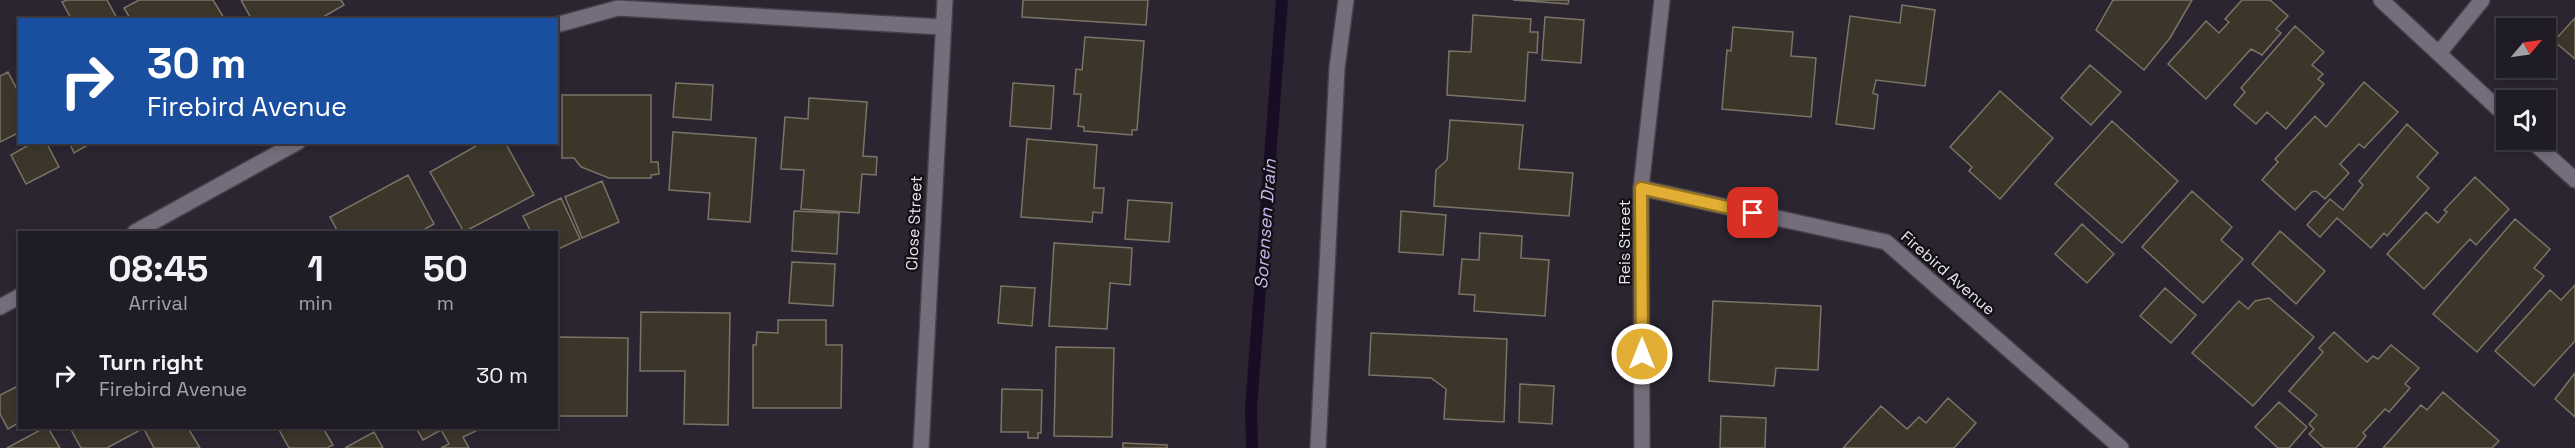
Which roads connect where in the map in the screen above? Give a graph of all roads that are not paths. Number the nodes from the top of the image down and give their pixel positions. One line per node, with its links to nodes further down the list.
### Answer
1 (945, 0): 7 (street, Close Street)
2 (1346, 0): 18 (street)
3 (1662, 0): 13 (street, Reis Street)
4 (2381, 0): 8 (street)
5 (2482, 0): 8 (street)
6 (558, 24): 7 (street)
7 (942, 27): 17 (street, Close Street)
8 (2439, 53): 9 (street)
9 (2496, 107)
10 (294, 144): 14 (street)
11 (2542, 150): 12 (street)
12 (2575, 180)
13 (1641, 188): 19 (street, Reis Street); 20 (street, Firebird Avenue)
14 (137, 231)
15 (18, 297): 16 (street)
16 (0, 307)
17 (921, 448)
18 (1318, 448)
19 (1642, 448)
20 (2121, 448)

